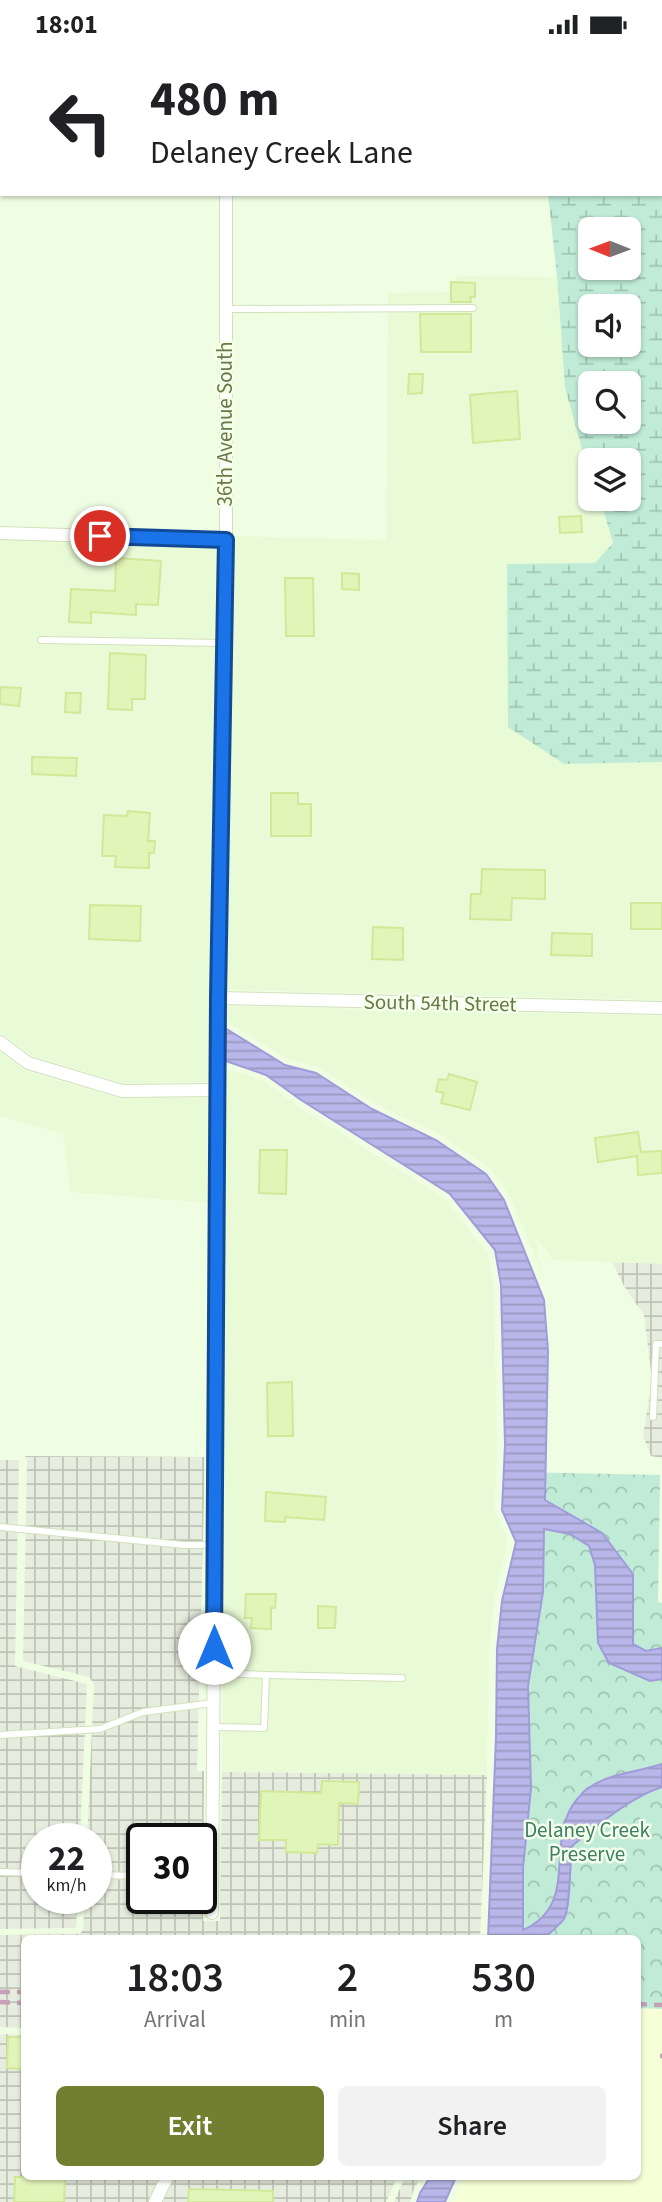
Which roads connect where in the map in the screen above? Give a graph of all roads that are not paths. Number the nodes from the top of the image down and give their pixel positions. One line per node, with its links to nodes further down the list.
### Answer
1 (226, 196): 3 (street, 36th Avenue South)
2 (473, 308): 3 (lane)
3 (225, 309): 5 (street, 36th Avenue South)
4 (0, 533): 5 (street)
5 (226, 540): 7 (street, 36th Avenue South)
6 (41, 640): 7 (lane)
7 (224, 643): 8 (street, 36th Avenue South)
8 (218, 998): 9 (street, South 54th Street); 11 (street, 36th Avenue South)
9 (662, 1008)
10 (0, 1042): 11 (street)
11 (218, 1090): 15 (street, 36th Avenue South)
12 (662, 1344): 13 (lane)
13 (653, 1417)
14 (0, 1527): 15 (lane)
15 (215, 1545): 16 (street, 36th Avenue South)
16 (214, 1673): 17 (lane); 19 (street, 36th Avenue South)
17 (266, 1675): 18 (lane); 20 (lane)
18 (402, 1678)
19 (213, 1703): 20 (street, 36th Avenue South); 21 (lane)
20 (213, 1727): 22 (street, 36th Avenue South)
21 (0, 1735)
22 (209, 1823)
23 (0, 1872): 24 (lane)
24 (21, 1873)
25 (166, 2180): 26 (street)
26 (155, 2202)

